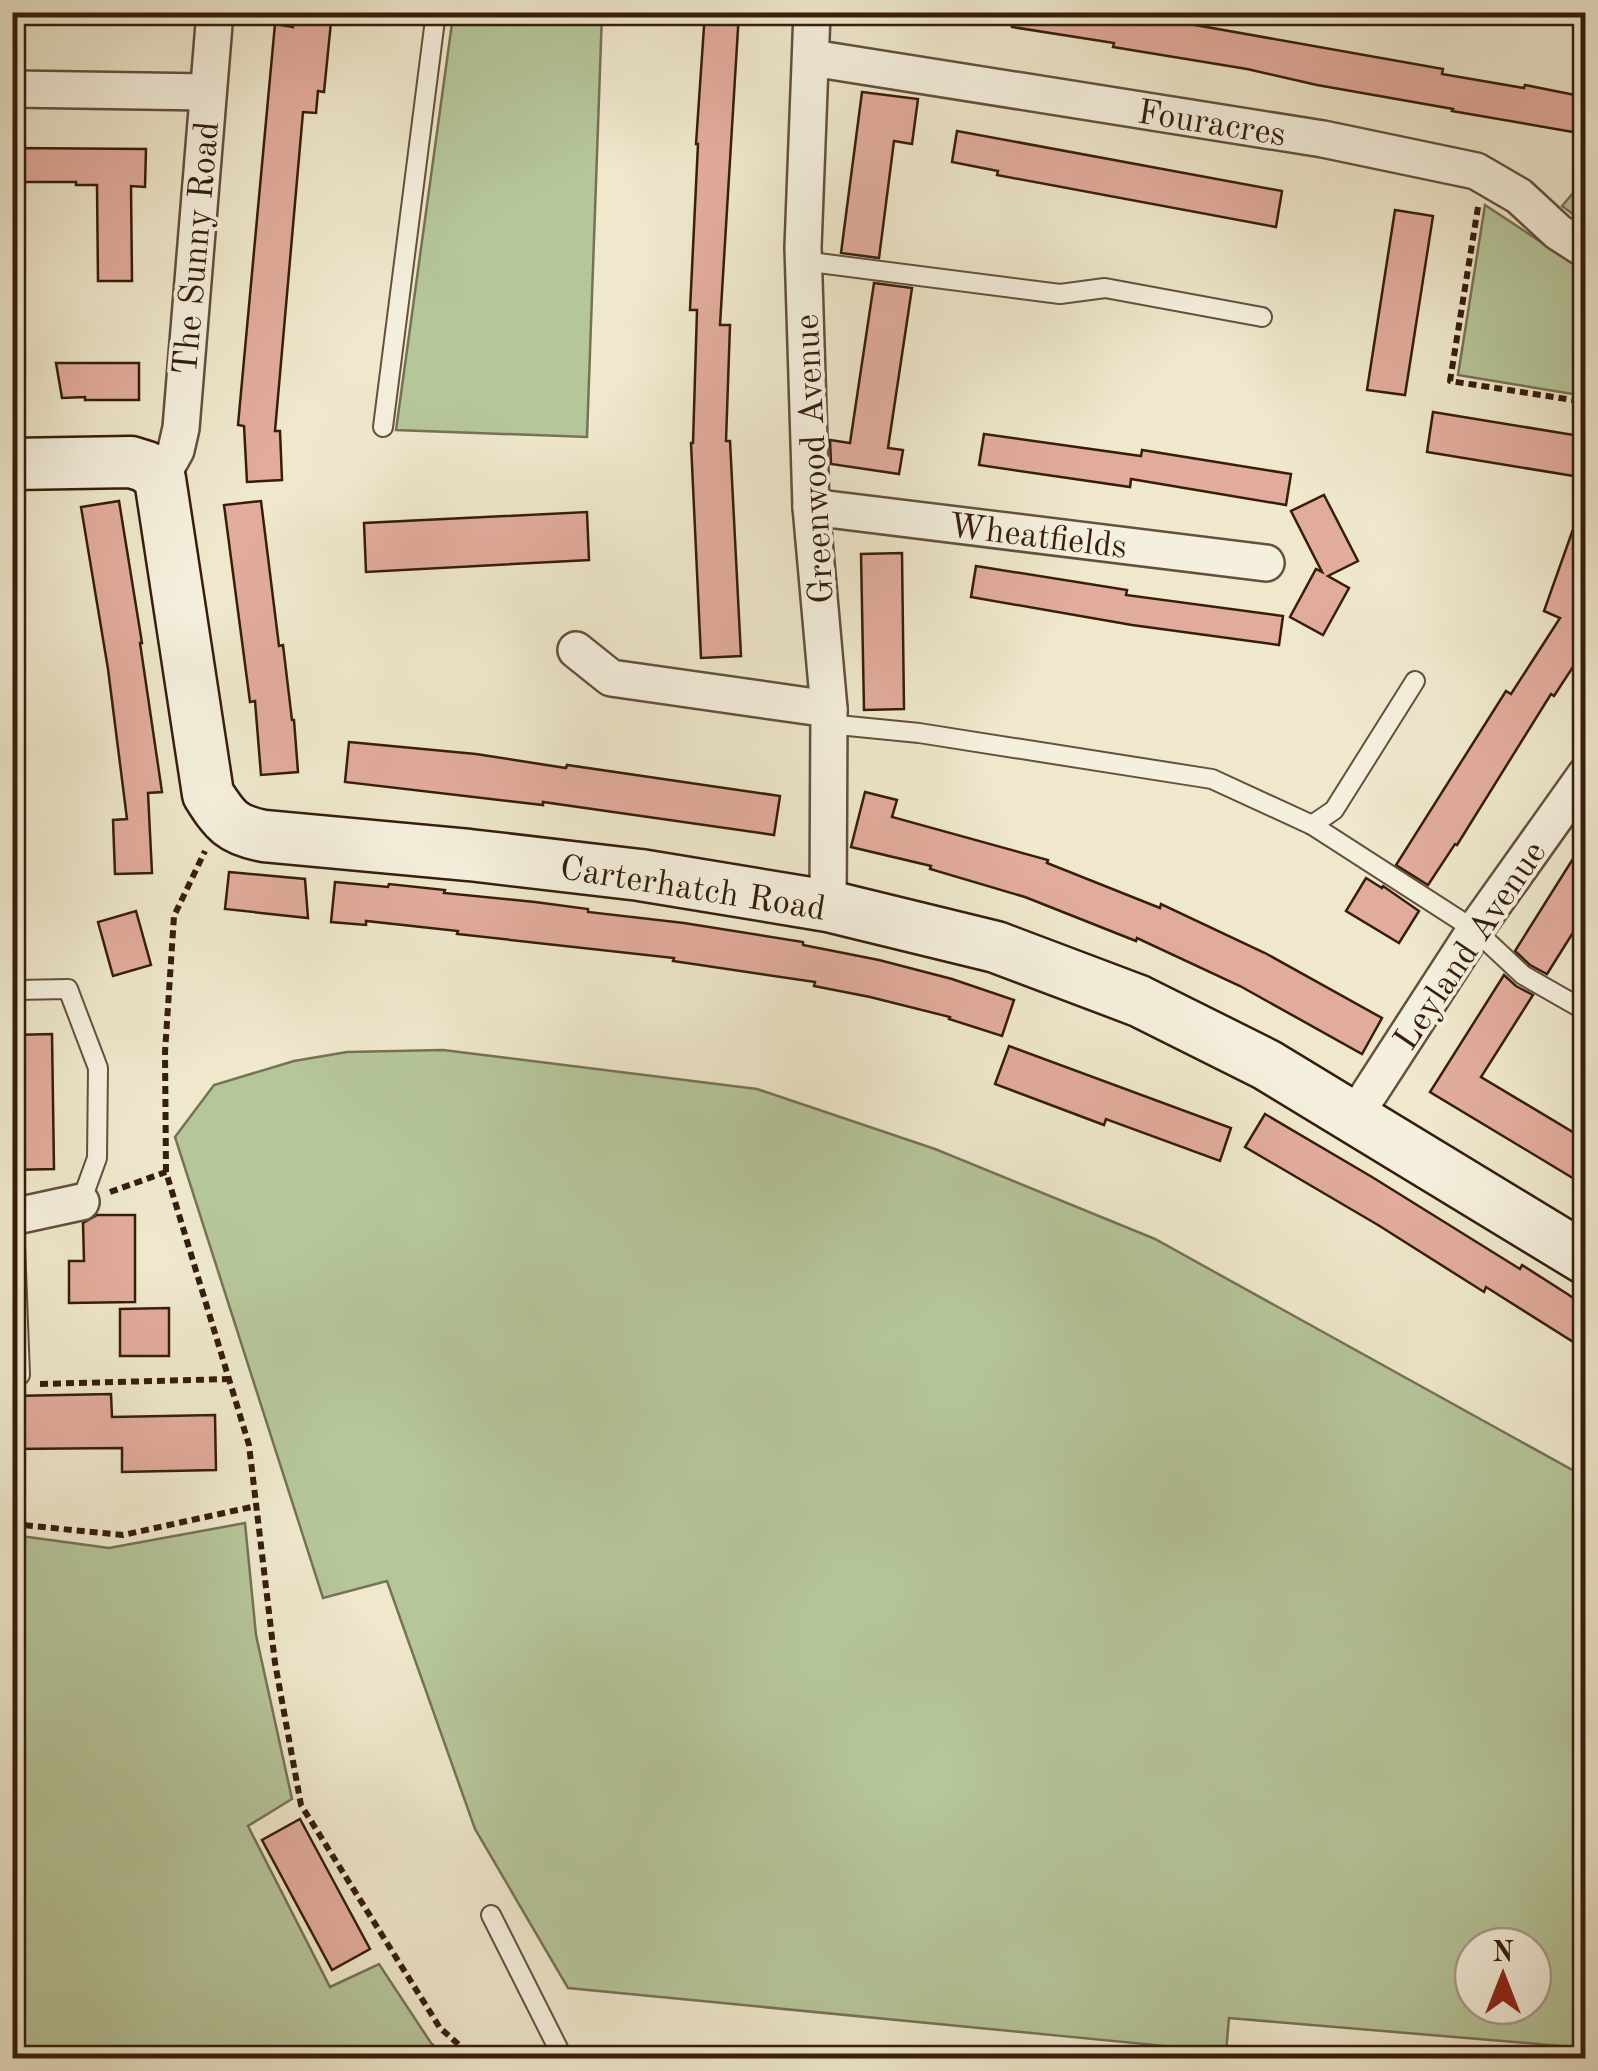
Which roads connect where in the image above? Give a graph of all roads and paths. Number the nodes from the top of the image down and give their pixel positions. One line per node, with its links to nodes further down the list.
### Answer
1 (215, 12): 6 (street, The Sunny Road)
2 (436, 12): 12 (lane)
3 (812, 12): 4 (street, Greenwood Avenue)
4 (812, 58): 7 (street, Fouracres); 9 (street, Greenwood Avenue)
5 (12, 89): 6 (street)
6 (208, 92): 14 (street, The Sunny Road)
7 (1483, 175): 8 (street, Fouracres); 11 (path)
8 (1586, 250)
9 (803, 261): 10 (lane); 15 (street, Greenwood Avenue)
10 (1262, 317)
11 (1586, 402)
12 (383, 427)
13 (12, 464): 14 (street)
14 (160, 479): 21 (street)
15 (811, 507): 16 (street, Wheatfields); 19 (street, Greenwood Avenue)
16 (1266, 563)
17 (576, 650): 19 (street)
18 (1416, 681): 22 (lane)
19 (828, 716): 22 (lane); 23 (street, Greenwood Avenue)
20 (1586, 774): 24 (street, Leyland Avenue)
21 (221, 816): 23 (street, Carterhatch Road); 28 (path)
22 (1312, 826): 24 (lane)
23 (828, 906): 27 (street, Carterhatch Road)
24 (1475, 930): 26 (lane); 27 (street, Leyland Avenue)
25 (16, 990): 29 (lane)
26 (1586, 1011)
27 (1354, 1117): 31 (street, Carterhatch Road)
28 (166, 1172): 29 (path); 32 (path)
29 (80, 1202): 30 (street)
30 (13, 1217): 33 (lane)
31 (1586, 1259)
32 (229, 1379): 33 (path); 34 (path)
33 (21, 1380)
34 (256, 1506): 35 (path); 37 (path)
35 (12, 1524)
36 (491, 1915): 38 (lane)
37 (474, 2058)
38 (563, 2058)

